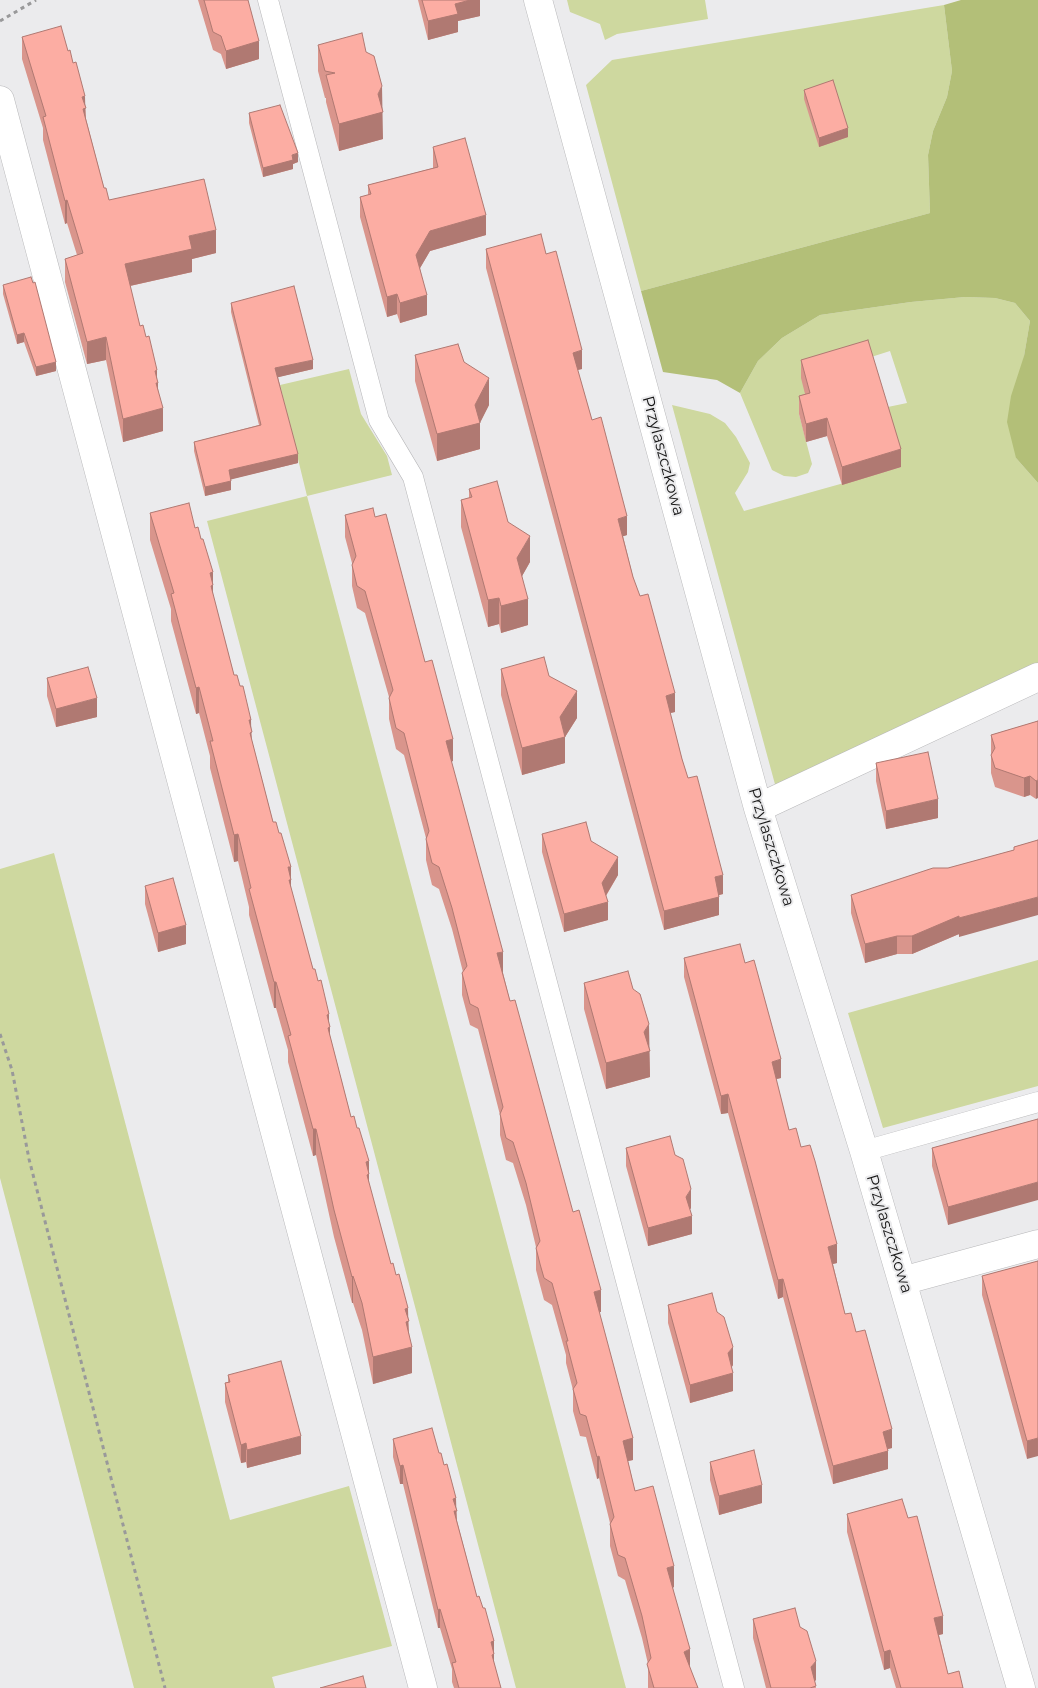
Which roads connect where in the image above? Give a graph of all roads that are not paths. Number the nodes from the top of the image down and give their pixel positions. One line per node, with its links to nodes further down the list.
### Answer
1 (268, 0): 11 (lane)
2 (538, 0): 5 (street, Przylaszczkowa)
3 (0, 100): 10 (street)
4 (1038, 677): 5 (street)
5 (758, 808): 7 (street, Przylaszczkowa)
6 (1038, 1102): 7 (lane)
7 (864, 1151): 9 (street, Przylaszczkowa)
8 (1038, 1244): 9 (street)
9 (902, 1280): 12 (street, Przylaszczkowa)
10 (423, 1688)
11 (734, 1688)
12 (1021, 1688)

